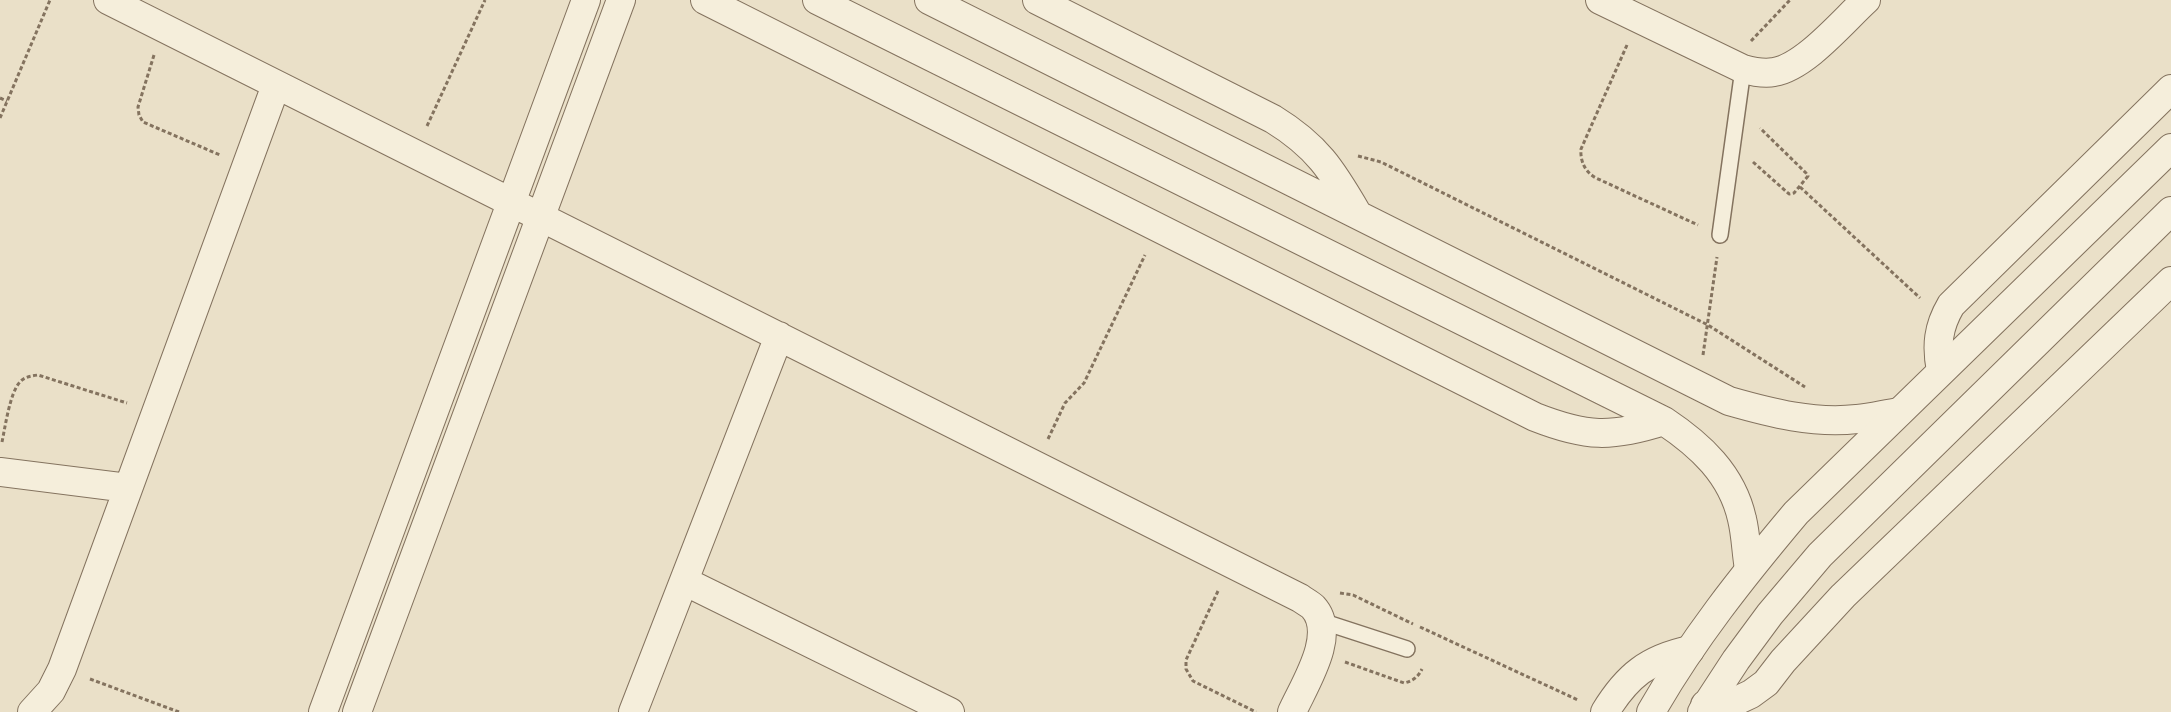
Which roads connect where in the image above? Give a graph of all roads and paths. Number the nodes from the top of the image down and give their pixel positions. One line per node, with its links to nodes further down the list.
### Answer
1 (50, 0): 19 (path)
2 (108, 0): 14 (street)
3 (485, 0): 24 (path)
4 (586, 0): 28 (street)
5 (621, 0): 31 (street)
6 (705, 0): 32 (street)
7 (817, 0): 43 (street)
8 (929, 0): 30 (street)
9 (1037, 0): 25 (street)
10 (1600, 0): 13 (street)
11 (1790, 0): 15 (path)
12 (1866, 0): 15 (street)
13 (1638, 20): 15 (street); 33 (path)
14 (162, 28): 16 (street); 26 (path)
15 (1736, 66): 20 (lane)
16 (276, 85): 24 (street); 26 (street)
17 (2171, 89): 35 (street)
18 (0, 98): 19 (path)
19 (7, 101): 21 (path)
20 (1738, 108): 22 (lane); 27 (path)
21 (0, 118)
22 (1733, 143): 27 (path); 33 (lane)
23 (2171, 148): 38 (street)
24 (414, 154): 28 (street)
25 (1320, 156): 30 (street); 36 (path)
26 (246, 166): 42 (street)
27 (1800, 187): 35 (path)
28 (512, 202): 31 (street); 62 (street)
29 (2171, 211): 58 (street)
30 (1357, 214): 39 (street)
31 (541, 217): 37 (street); 63 (street)
32 (1158, 228): 43 (street); 45 (path)
33 (1720, 235): 36 (path)
34 (2171, 281): 58 (street)
35 (1943, 318): 38 (street)
36 (1708, 325): 39 (path); 40 (path)
37 (779, 336): 45 (street); 50 (street)
38 (1940, 371): 41 (street)
39 (1699, 385): 41 (street)
40 (1807, 388)
41 (1899, 412): 49 (street)
42 (156, 413): 44 (path); 47 (street)
43 (1664, 421): 49 (street)
44 (0, 449)
45 (1036, 465): 48 (street)
46 (0, 472): 47 (street)
47 (128, 488): 55 (street)
48 (1231, 564): 51 (street); 66 (path)
49 (1749, 569): 54 (street)
50 (684, 581): 64 (street); 65 (street)
51 (1300, 598): 52 (street); 57 (path)
52 (1321, 621): 53 (lane); 67 (street)
53 (1407, 649)
54 (1690, 650): 57 (street); 68 (street)
55 (62, 669): 56 (path); 59 (street)
56 (163, 706): 60 (path); 61 (path)
57 (1596, 708)
58 (1704, 709)
59 (36, 711)
60 (161, 712)
61 (179, 712)
62 (323, 712)
63 (357, 712)
64 (633, 712)
65 (950, 712)
66 (1256, 712)
67 (1292, 712)
68 (1651, 712)

